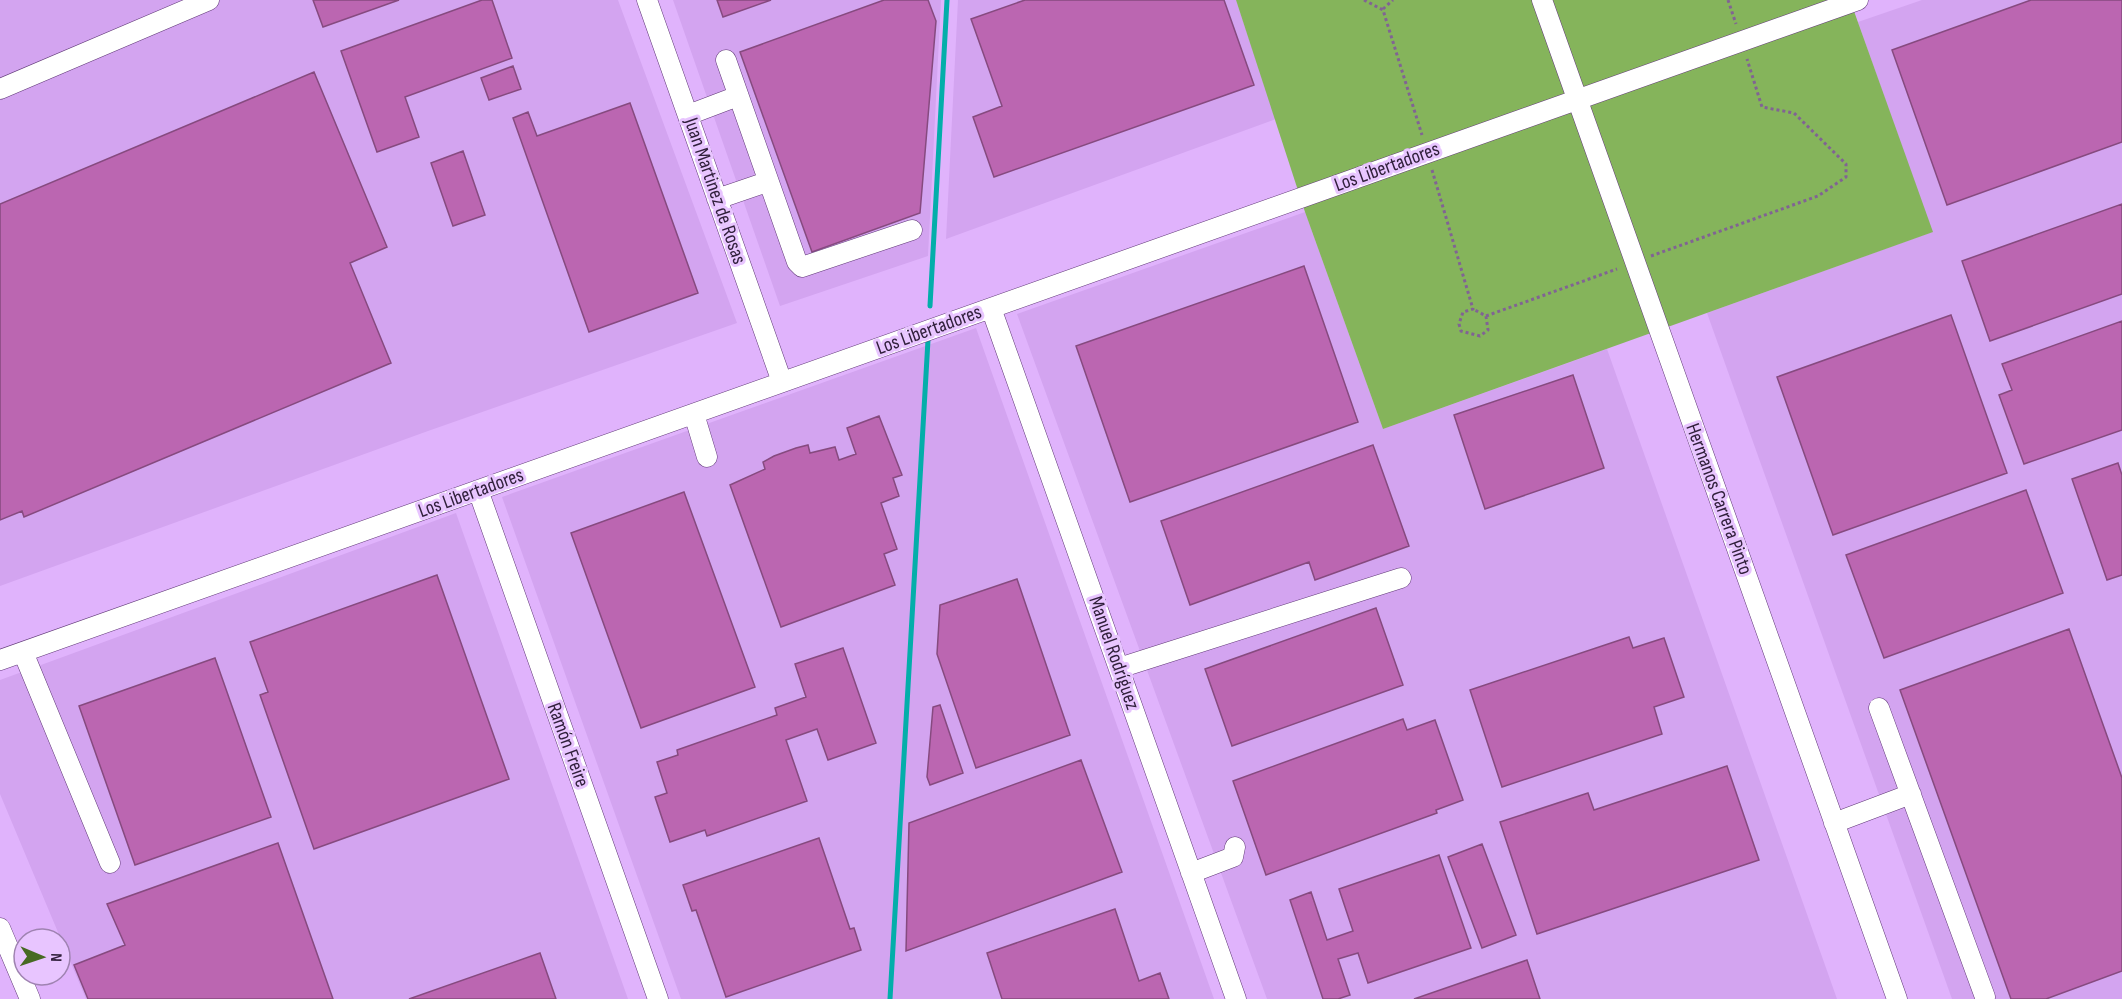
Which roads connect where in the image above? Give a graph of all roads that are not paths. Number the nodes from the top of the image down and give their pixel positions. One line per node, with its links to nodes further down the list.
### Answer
1 (208, 0): 6 (street)
2 (647, 0): 9 (street, Juan Martinez de Rosas)
3 (1542, 0): 8 (street, Hermanos Carrera Pinto)
4 (1858, 0): 8 (street, Los Libertadores)
5 (726, 60): 7 (street)
6 (0, 89)
7 (738, 96): 9 (street); 10 (street)
8 (1578, 100): 13 (street, Los Libertadores); 24 (street, Hermanos Carrera Pinto)
9 (688, 115): 11 (street, Juan Martinez de Rosas)
10 (767, 182): 11 (street); 12 (street)
11 (717, 199): 14 (street, Juan Martinez de Rosas)
12 (912, 230)
13 (991, 308): 14 (street, Los Libertadores); 21 (street, Manuel Rodríguez)
14 (782, 382): 15 (street, Los Libertadores)
15 (694, 414): 16 (street); 17 (street, Los Libertadores)
16 (707, 457)
17 (478, 490): 19 (street, Los Libertadores); 31 (street, Ramón Freire)
18 (1401, 578): 21 (street)
19 (23, 652): 20 (street, Los Libertadores); 26 (street)
20 (0, 660)
21 (1119, 669): 27 (street, Manuel Rodríguez)
22 (1879, 708): 23 (street)
23 (1911, 794): 24 (street); 29 (street)
24 (1834, 823): 33 (street, Hermanos Carrera Pinto)
25 (1235, 847): 27 (street)
26 (110, 863)
27 (1191, 873): 32 (street, Manuel Rodríguez)
28 (0, 928): 30 (street)
29 (1985, 997)
30 (30, 999)
31 (658, 999)
32 (1236, 999)
33 (1897, 999)

